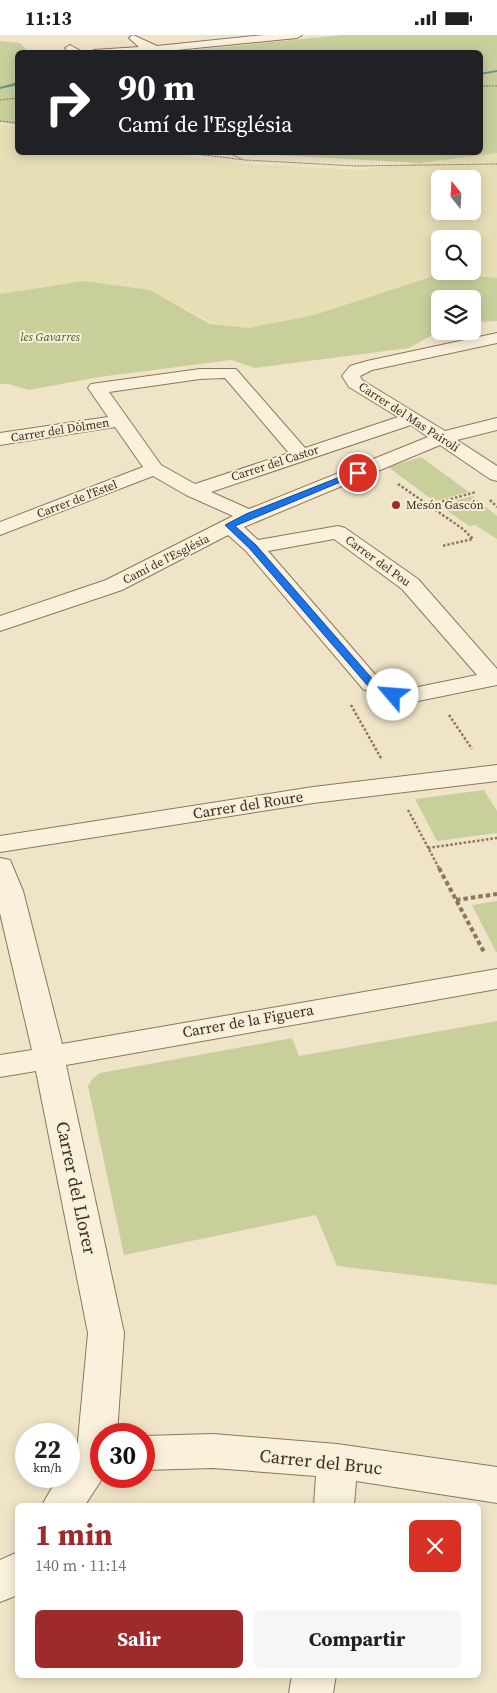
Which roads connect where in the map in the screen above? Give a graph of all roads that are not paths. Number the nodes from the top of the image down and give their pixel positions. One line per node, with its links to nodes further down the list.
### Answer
1 (296, 35): 3 (street)
2 (134, 38): 3 (street)
3 (156, 49): 4 (street)
4 (140, 50)
5 (497, 338): 6 (street, Carrer del Mas Pairolí)
6 (413, 418): 9 (street, Carrer del Mas Pairolí); 11 (street, Carrer del Castor)
7 (120, 421): 10 (street, Carrer del Dòlmen); 11 (street); 12 (street)
8 (497, 425): 9 (street, Camí de l'Església)
9 (441, 438): 13 (street, Carrer del Mas Pairolí); 15 (street, Camí de l'Església)
10 (0, 439)
11 (301, 455): 14 (street, Carrer del Castor)
12 (154, 469): 14 (street); 16 (street, Carrer de l'Estel)
13 (497, 475)
14 (193, 491): 15 (street)
15 (239, 521): 17 (street); 18 (street, Camí de l'Església)
16 (0, 529)
17 (253, 547): 19 (street, Carrer del Pou); 19 (street)
18 (0, 624)
19 (495, 679)
20 (493, 774): 21 (street, Carrer del Roure)
21 (0, 844)
22 (0, 866): 24 (street, Carrer del Llorer)
23 (492, 970): 24 (street, Carrer de la Figuera)
24 (49, 1057): 25 (street, Carrer de la Figuera); 26 (street, Carrer del Llorer)
25 (0, 1066)
26 (100, 1423)
27 (155, 1453): 28 (street, Carrer del Bruc)
28 (337, 1461): 30 (street, Carrer del Bruc); 32 (street)
29 (90, 1466): 31 (street, Carrer del Llorer)
30 (497, 1485)
31 (63, 1503)
32 (334, 1503)
33 (15, 1573): 34 (street)
34 (0, 1583)
35 (314, 1678): 36 (street)
36 (311, 1693)

